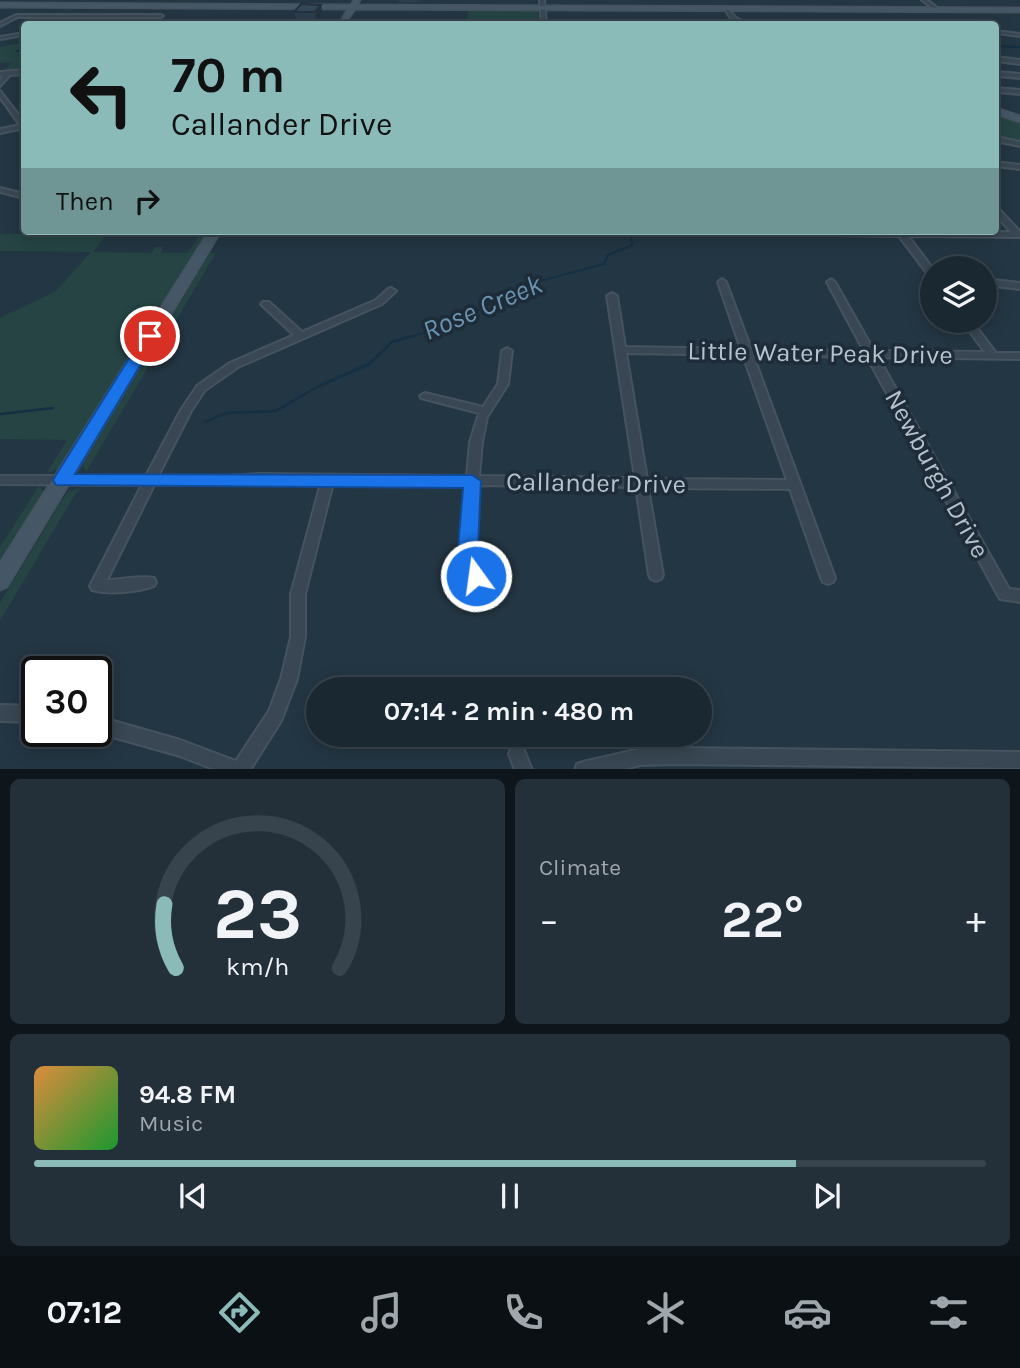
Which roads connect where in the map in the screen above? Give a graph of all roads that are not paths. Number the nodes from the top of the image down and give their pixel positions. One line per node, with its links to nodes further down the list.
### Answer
1 (49, 0): 8 (street)
2 (822, 0): 12 (main road)
3 (924, 0): 13 (street)
4 (355, 3): 6 (main road); 10 (main road); 18 (main road)
5 (201, 4): 10 (main road)
6 (542, 4): 11 (main road)
7 (0, 5): 8 (main road)
8 (40, 5): 9 (main road)
9 (174, 6): 10 (main road); 15 (street)
10 (267, 6)
11 (726, 8): 12 (main road); 19 (street)
12 (832, 9): 13 (main road); 16 (main road)
13 (937, 9): 14 (main road)
14 (1020, 10)
15 (161, 16): 17 (street); 20 (street)
16 (842, 18)
17 (159, 21)
18 (344, 21)
19 (739, 21)
20 (0, 25)
21 (999, 32): 23 (street)
22 (21, 34): 24 (street)
23 (1020, 35)
24 (0, 37)
25 (999, 59): 26 (street)
26 (1020, 62)
27 (21, 72): 28 (street)
28 (9, 73): 29 (street); 32 (street)
29 (0, 74)
30 (999, 74): 31 (street)
31 (1020, 76)
32 (0, 84)
33 (999, 90): 34 (street)
34 (1020, 92)
35 (0, 95): 38 (street)
36 (999, 112): 37 (main road)
37 (1020, 119)
38 (21, 122)
39 (21, 127): 40 (street)
40 (0, 131)
41 (999, 140): 42 (street)
42 (1020, 144)
43 (999, 164): 44 (street)
44 (1020, 167)
45 (0, 190): 46 (street)
46 (21, 195)
47 (999, 214): 51 (street)
48 (213, 235): 71 (main road)
49 (903, 235): 52 (street)
50 (999, 235): 51 (street)
51 (1019, 235)
52 (920, 258)
53 (722, 282): 64 (street)
54 (831, 282): 65 (street, Newburgh Drive)
55 (997, 283): 56 (street)
56 (1020, 286)
57 (391, 291): 61 (street)
58 (612, 296): 62 (street)
59 (266, 304): 61 (street)
60 (976, 333): 66 (street)
61 (301, 336): 73 (street)
62 (620, 350): 64 (street, Little Water Peak Drive); 75 (street)
63 (507, 351): 69 (street)
64 (746, 351): 65 (street, Little Water Peak Drive); 76 (street)
65 (869, 352): 66 (street, Little Water Peak Drive); 82 (street, Newburgh Drive)
66 (993, 356): 67 (street, Little Water Peak Drive)
67 (1020, 356)
68 (425, 396): 69 (street)
69 (485, 411): 74 (street)
70 (0, 480): 71 (street, Callander Drive)
71 (62, 480): 73 (street, Callander Drive); 80 (main road)
72 (328, 480): 73 (street, Callander Drive); 74 (street, Callander Drive); 88 (street)
73 (150, 481): 81 (street)
74 (472, 481): 75 (street, Callander Drive); 78 (street)
75 (642, 483): 76 (street, Callander Drive); 77 (street)
76 (795, 485): 79 (street)
77 (656, 575)
78 (476, 576)
79 (828, 578)
80 (0, 581)
81 (149, 582)
82 (1013, 595)
83 (0, 713): 84 (street)
84 (21, 714)
85 (112, 729): 88 (street)
86 (1020, 760): 87 (street)
87 (858, 764): 89 (street)
88 (239, 769)
89 (583, 769)

